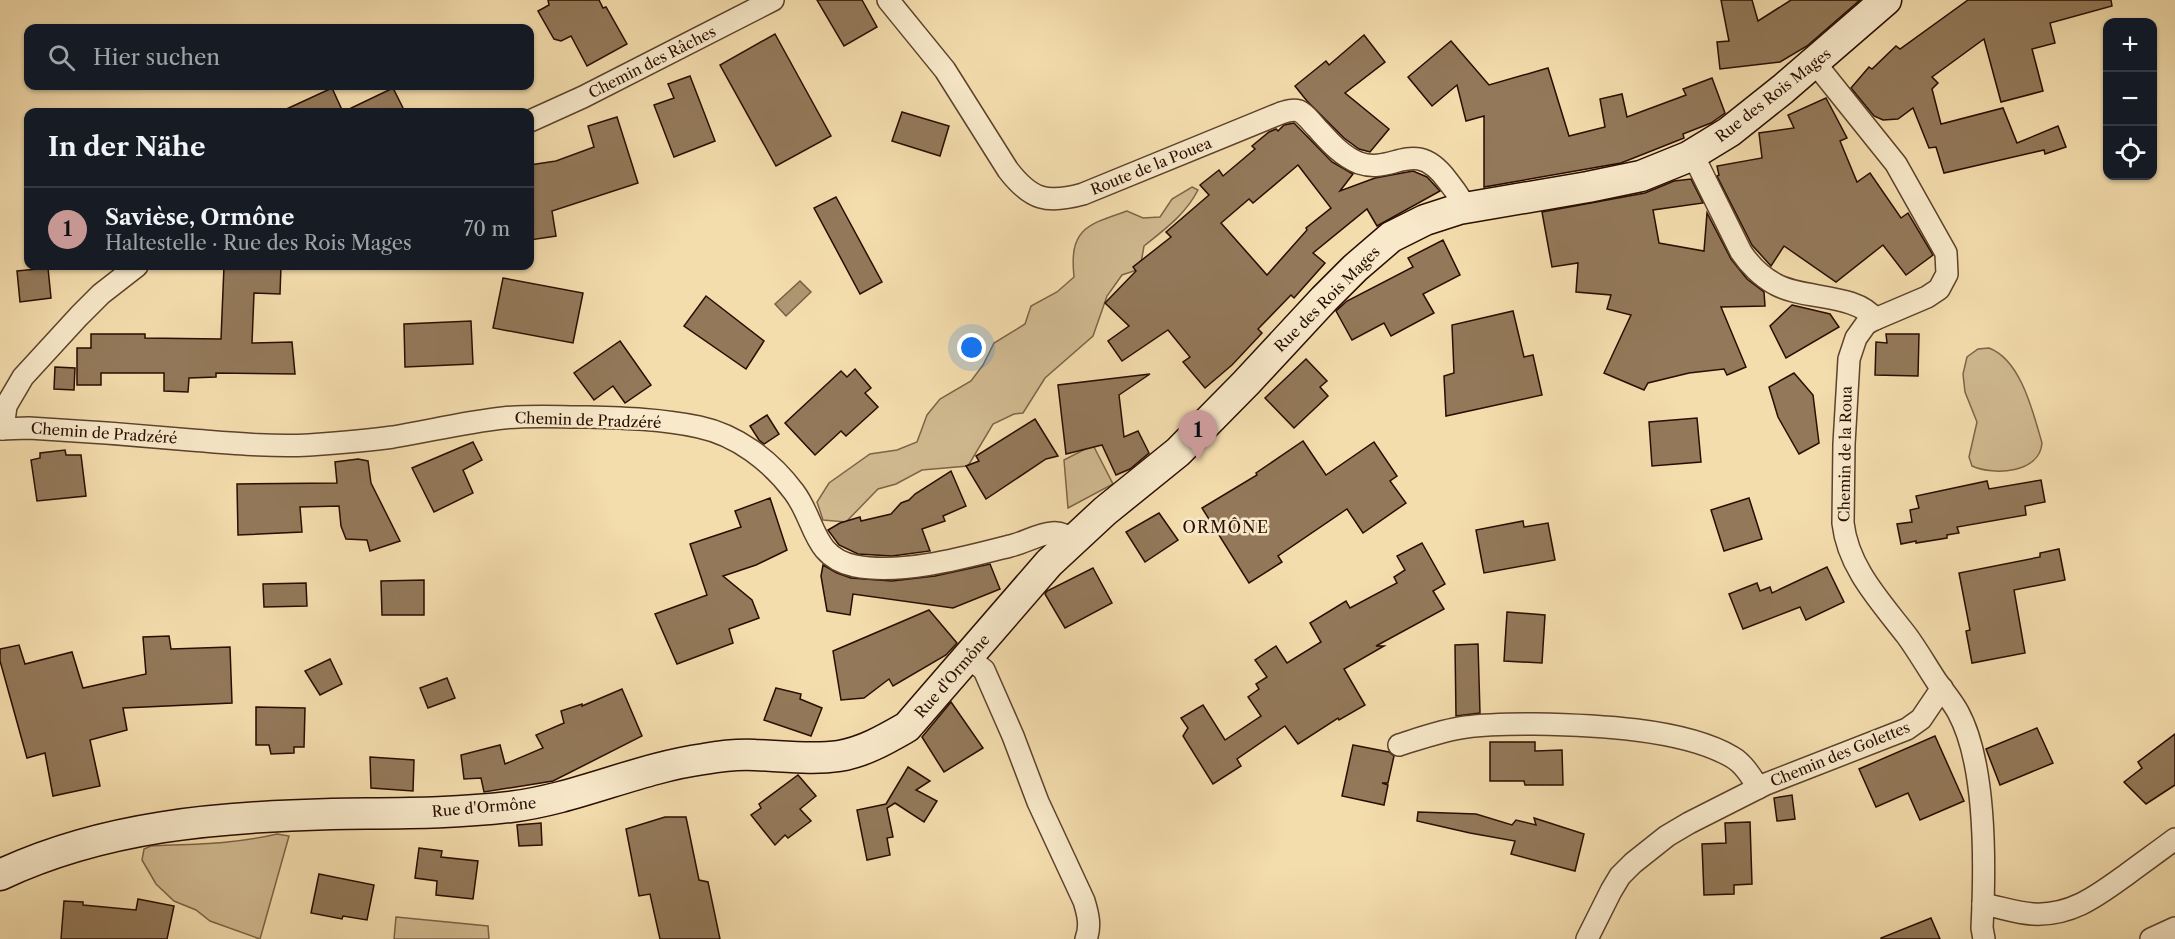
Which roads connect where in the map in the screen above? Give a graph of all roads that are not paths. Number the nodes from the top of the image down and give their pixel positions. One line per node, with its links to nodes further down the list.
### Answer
1 (772, 0): 5 (street, Chemin des Râches)
2 (888, 0): 7 (street, Route de la Pouea)
3 (1886, 0): 4 (street, Rue des Rois Mages)
4 (1815, 63): 6 (street, Rue des Rois Mages); 9 (street, Chemin de la Roua)
5 (534, 119)
6 (1693, 155): 7 (street, Rue des Rois Mages); 9 (street)
7 (1465, 208): 11 (street, Rue des Rois Mages)
8 (132, 270): 10 (street)
9 (1875, 319): 14 (street, Chemin de la Roua)
10 (1, 429): 11 (street, Chemin de Pradzéré)
11 (1072, 541): 12 (street, Rue des Rois Mages)
12 (992, 630): 13 (street, Rue d'Ormône)
13 (969, 658): 18 (street, Rue d'Ormône); 21 (street)
14 (1942, 688): 16 (street, Chemin des Golettes); 19 (street, Chemin de la Roua)
15 (1399, 745): 16 (street, Chemin des Golettes)
16 (1758, 788): 22 (street, Chemin des Golettes)
17 (2175, 839): 19 (street)
18 (0, 875)
19 (1983, 904): 23 (street, Chemin de la Roua)
20 (2175, 928): 24 (street)
21 (1086, 939)
22 (1587, 939)
23 (1984, 939)
24 (2151, 939)

